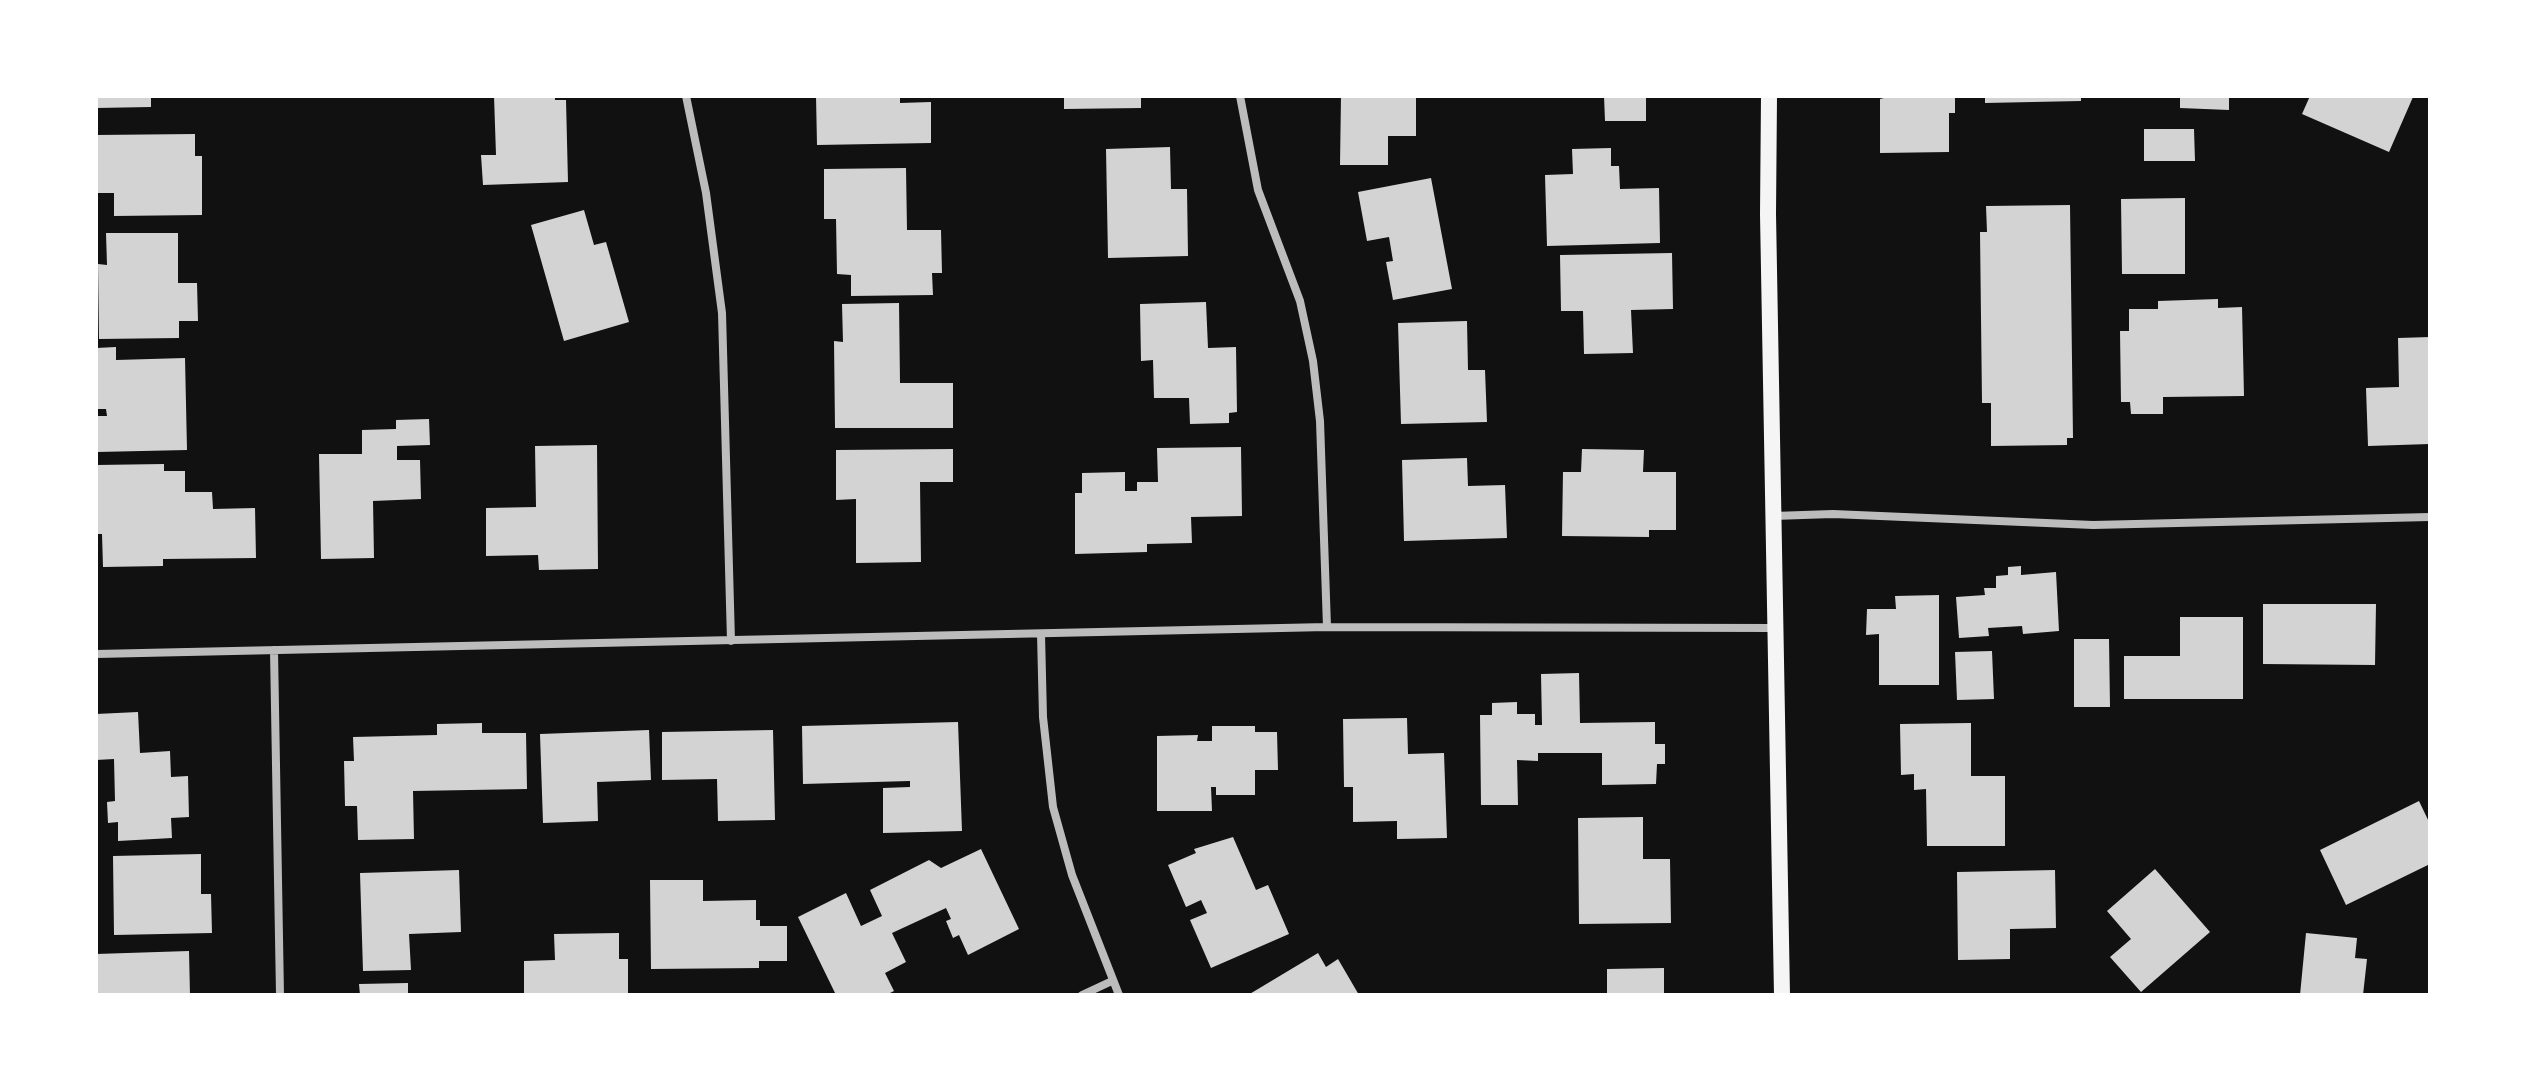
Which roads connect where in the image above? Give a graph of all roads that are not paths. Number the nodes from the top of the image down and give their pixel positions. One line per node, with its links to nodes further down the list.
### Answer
1 (686, 96): 9 (street)
2 (1240, 96): 6 (street)
3 (1769, 96): 4 (main road)
4 (1773, 516): 5 (street); 7 (main road)
5 (2430, 517)
6 (1327, 627): 7 (street); 8 (street)
7 (1776, 627): 16 (main road)
8 (1041, 634): 9 (street); 12 (street)
9 (731, 641): 10 (street)
10 (274, 650): 11 (street); 13 (street)
11 (96, 654)
12 (1112, 981): 14 (street); 15 (street)
13 (280, 995)
14 (1082, 995)
15 (1119, 995)
16 (1782, 995)

